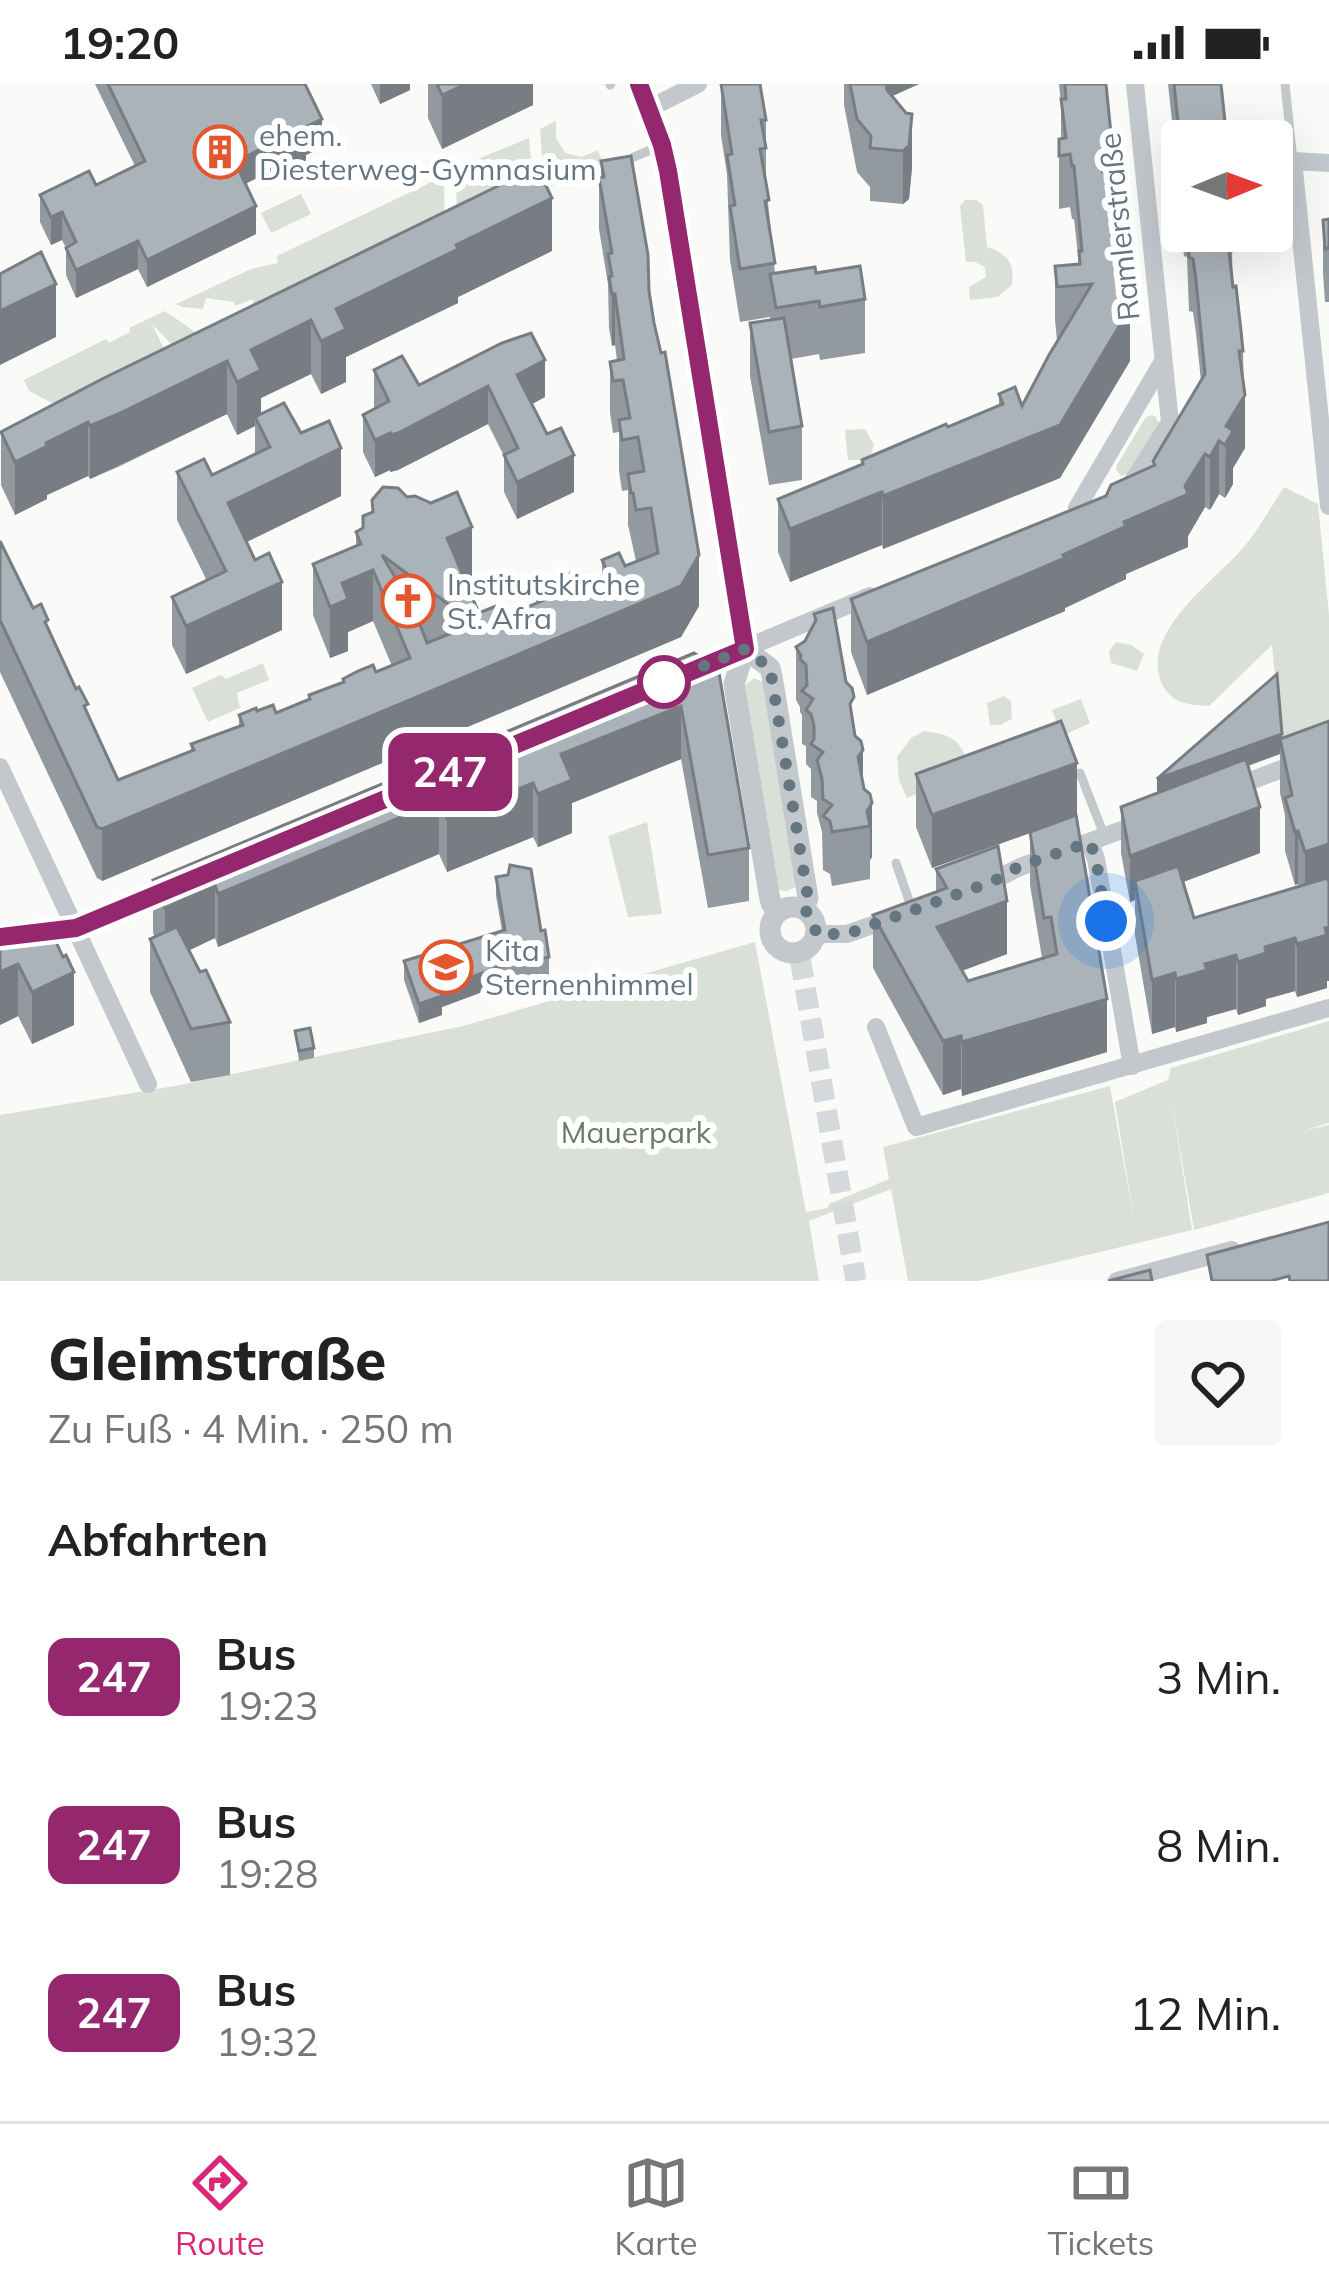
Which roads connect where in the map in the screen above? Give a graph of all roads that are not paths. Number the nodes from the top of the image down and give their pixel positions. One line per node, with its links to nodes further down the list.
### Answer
1 (639, 84): 5 (street)
2 (698, 84): 5 (street)
3 (1135, 84): 11 (street, Ramlerstraße)
4 (1285, 84): 6 (lane)
5 (650, 108): 7 (street)
6 (1289, 120)
7 (662, 145): 8 (lane); 19 (street)
8 (634, 157)
9 (1293, 161): 10 (street); 12 (street)
10 (1329, 163)
11 (1162, 363): 13 (street, Ramlerstraße); 16 (street)
12 (1324, 413): 15 (street)
13 (1118, 494)
14 (1097, 501): 16 (street)
15 (1329, 506)
16 (1077, 508): 17 (street)
17 (1056, 517)
18 (879, 592): 19 (street)
19 (745, 649): 20 (street); 31 (street); 33 (street)
20 (678, 676)
21 (1329, 751): 24 (street)
22 (0, 766): 34 (street)
23 (1080, 773): 26 (lane)
24 (1206, 798)
25 (1166, 813): 26 (street)
26 (1097, 839): 29 (street); 39 (street)
27 (896, 863): 32 (lane)
28 (186, 882): 34 (street)
29 (974, 889)
30 (933, 903): 32 (street)
31 (804, 909): 33 (street); 35 (street)
32 (912, 910): 35 (street)
33 (778, 912): 35 (street)
34 (76, 928): 36 (street); 40 (street)
35 (816, 934)
36 (0, 937)
37 (1329, 1008): 39 (street)
38 (876, 1027): 39 (street)
39 (1132, 1066)
40 (148, 1084)
41 (1246, 1246): 42 (street)
42 (1117, 1281)

